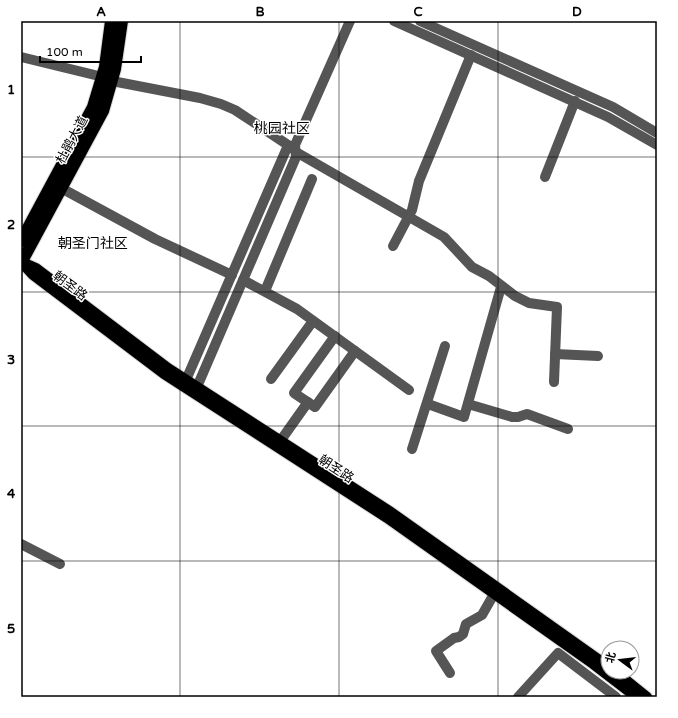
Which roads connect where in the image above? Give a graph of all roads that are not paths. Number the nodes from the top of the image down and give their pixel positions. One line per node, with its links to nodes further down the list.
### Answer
1 (111, 21): 8 (highway, 杜鹃大道)
2 (122, 21): 8 (highway, 杜鹃大道)
3 (350, 21): 12 (street)
4 (394, 21): 6 (street)
5 (420, 21): 10 (street)
6 (471, 55): 9 (street); 16 (street)
7 (21, 57): 8 (street)
8 (107, 79): 12 (street); 15 (highway, 杜鹃大道); 17 (highway, 杜鹃大道)
9 (575, 101): 11 (street); 13 (street)
10 (657, 133)
11 (657, 145)
12 (294, 148): 16 (street); 20 (street); 21 (street)
13 (545, 177)
14 (312, 179): 23 (street)
15 (61, 188): 19 (highway, 杜鹃大道); 20 (street)
16 (408, 216): 18 (street); 22 (street)
17 (21, 242)
18 (393, 246)
19 (21, 262): 31 (main road, 朝圣路); 43 (main road, 朝圣路)
20 (232, 275): 31 (street)
21 (243, 280): 23 (street); 33 (street)
22 (501, 287): 28 (street); 37 (street)
23 (265, 291): 24 (street)
24 (313, 321): 25 (street); 30 (street)
25 (334, 336): 27 (street); 35 (street)
26 (446, 346): 36 (street)
27 (355, 351): 34 (street); 35 (street)
28 (555, 354): 29 (street); 32 (street)
29 (598, 356)
30 (271, 379)
31 (186, 380): 33 (main road, 朝圣路)
32 (554, 382)
33 (196, 387): 39 (main road, 朝圣路)
34 (410, 390)
35 (308, 402): 39 (street)
36 (428, 404): 37 (street); 40 (street)
37 (468, 404): 38 (street)
38 (568, 429)
39 (280, 440): 44 (main road, 朝圣路)
40 (412, 449)
41 (21, 544): 42 (street)
42 (60, 564)
43 (494, 594): 45 (street); 47 (main road, 朝圣路)
44 (600, 660)
45 (450, 673)
46 (626, 680): 50 (main road)
47 (633, 696)
48 (518, 697): 49 (street)
49 (616, 697)
50 (647, 697)

